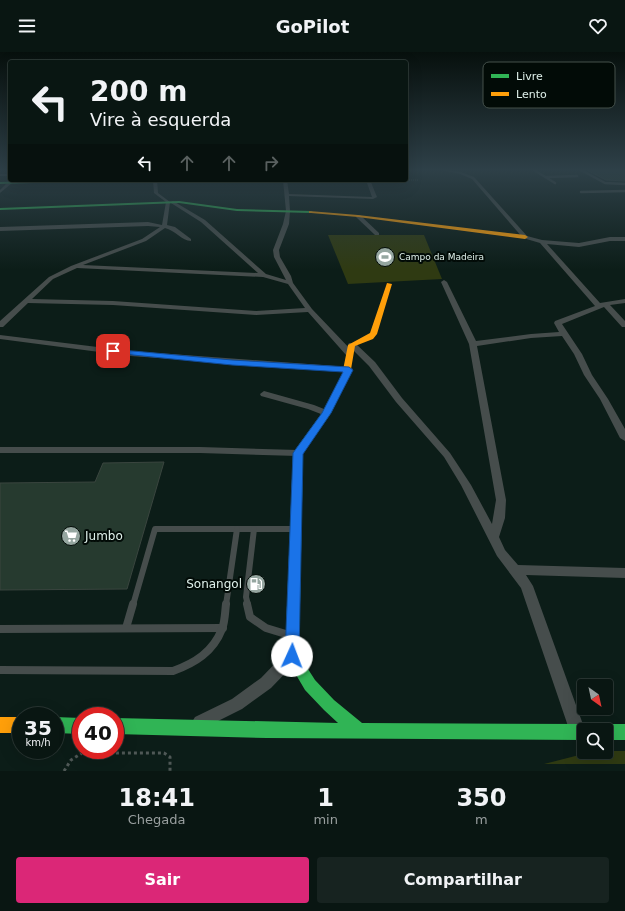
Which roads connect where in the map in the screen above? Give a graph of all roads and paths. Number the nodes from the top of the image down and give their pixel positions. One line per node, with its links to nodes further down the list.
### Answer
1 (170, 202): 10 (street)
2 (157, 203): 7 (street)
3 (171, 203): 18 (street)
4 (175, 203): 8 (street)
5 (287, 203): 8 (street)
6 (496, 203): 13 (street)
7 (0, 209)
8 (288, 211): 9 (street); 19 (street)
9 (358, 216): 12 (street); 13 (street)
10 (166, 226): 11 (street); 15 (street); 17 (street)
11 (0, 229)
12 (377, 234)
13 (524, 237): 16 (street)
14 (625, 239): 16 (street)
15 (189, 240)
16 (542, 242): 24 (street)
17 (73, 267): 18 (street); 22 (street)
18 (264, 275): 19 (street)
19 (290, 282): 25 (street)
20 (444, 282): 30 (street)
21 (389, 284): 31 (street)
22 (27, 301): 25 (street); 26 (street)
23 (625, 301): 24 (street)
24 (602, 305): 27 (street); 28 (street)
25 (310, 310): 31 (street)
26 (0, 325)
27 (625, 325)
28 (564, 334): 30 (street); 35 (street)
29 (0, 337): 32 (street)
30 (473, 344): 41 (street)
31 (351, 349): 32 (street); 41 (street)
32 (349, 370): 34 (street)
33 (264, 394): 34 (street)
34 (326, 413): 37 (street)
35 (625, 438)
36 (0, 450): 37 (street)
37 (298, 453): 40 (street)
38 (237, 529): 39 (lane); 44 (lane); 45 (lane)
39 (254, 529): 40 (lane); 47 (lane)
40 (295, 529): 47 (street)
41 (493, 537): 42 (street)
42 (516, 570): 43 (street); 50 (street)
43 (625, 573)
44 (126, 628): 45 (lane); 46 (lane)
45 (223, 628): 49 (lane)
46 (0, 629)
47 (292, 636): 48 (street)
48 (292, 656): 54 (street); 55 (street)
49 (0, 670)
50 (578, 723)
51 (0, 725): 52 (street)
52 (12, 725)
53 (124, 726): 54 (street)
54 (190, 727): 55 (street)
55 (359, 730): 56 (street)
56 (577, 732)
57 (613, 732): 58 (street)
58 (625, 732)
59 (64, 771): 60 (path)
60 (170, 771)

